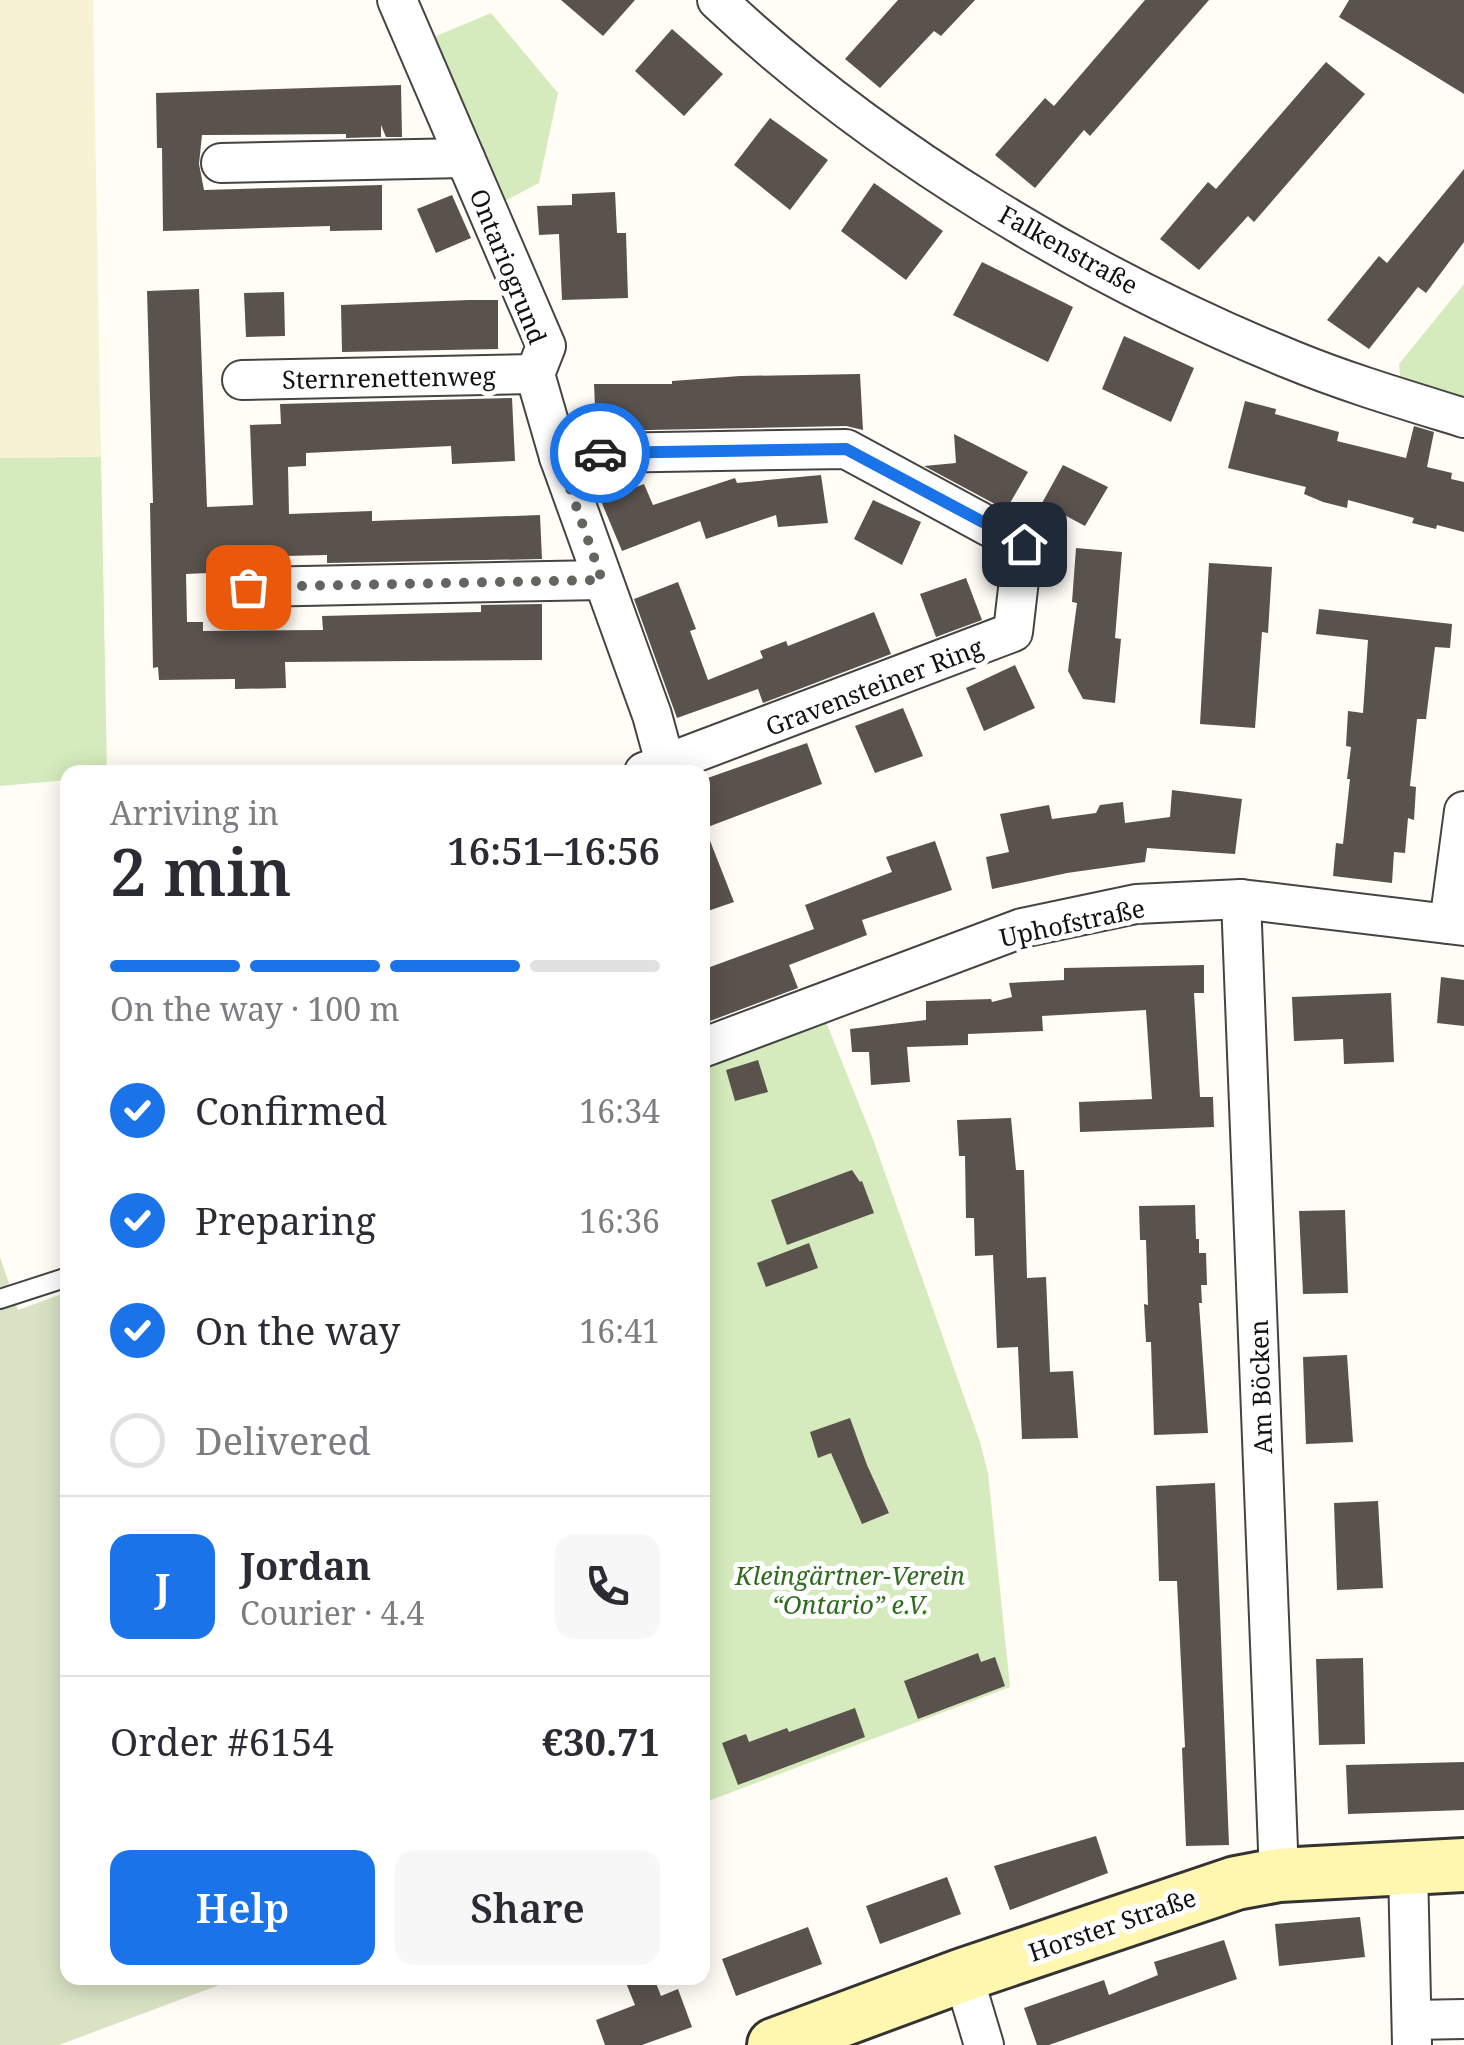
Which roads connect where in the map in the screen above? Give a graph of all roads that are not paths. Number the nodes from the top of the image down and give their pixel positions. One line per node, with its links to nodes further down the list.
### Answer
1 (397, 0): 3 (street, Ontariogrund)
2 (718, 0): 7 (street, Falkenstraße)
3 (464, 158): 4 (street); 5 (street, Ontariogrund)
4 (221, 163)
5 (536, 374): 6 (street, Sternrenettenweg); 8 (street, Ontariogrund)
6 (242, 380)
7 (1464, 418)
8 (559, 457): 9 (street, Ontariogrund); 12 (street, Gravensteiner Ring)
9 (602, 580): 10 (street); 11 (street, Ontariogrund)
10 (248, 587)
11 (655, 765)
12 (665, 765)
13 (1464, 811): 15 (street)
14 (1241, 899): 15 (street, Uphofstraße); 16 (street, Uphofstraße); 21 (street, Am Böcken)
15 (1456, 925)
16 (710, 1045)
17 (60, 1280): 18 (lane)
18 (0, 1299)
19 (1464, 1865): 20 (street, Horster Straße)
20 (1408, 1868): 21 (street, Horster Straße); 24 (street)
21 (1279, 1875): 22 (street, Horster Straße)
22 (963, 1975): 25 (street, Horster Straße); 26 (street)
23 (1464, 2018): 24 (street)
24 (1412, 2033)
25 (774, 2045)
26 (984, 2045)

